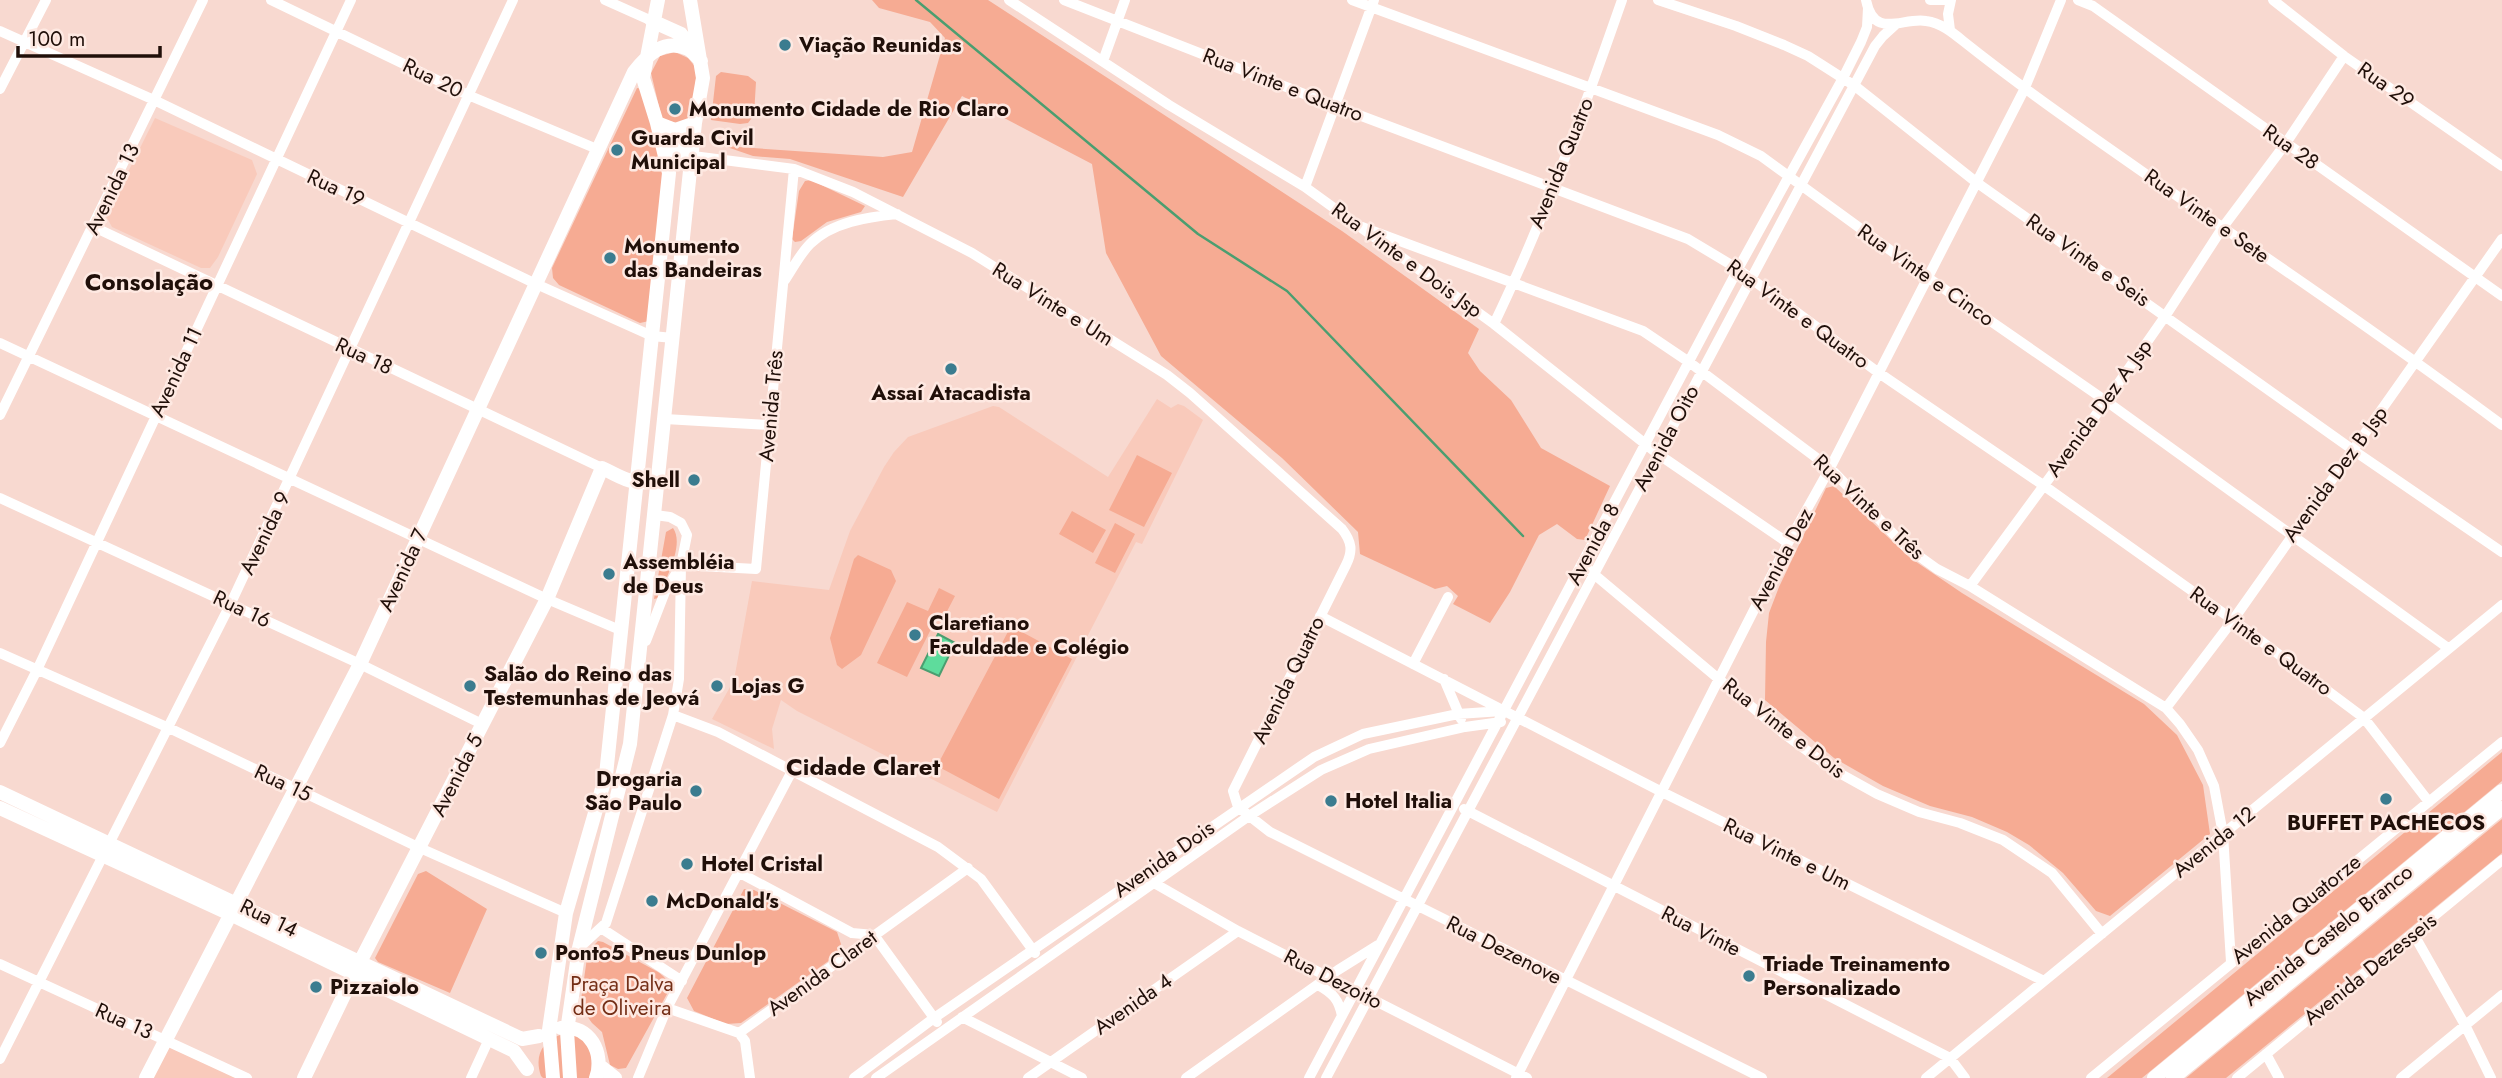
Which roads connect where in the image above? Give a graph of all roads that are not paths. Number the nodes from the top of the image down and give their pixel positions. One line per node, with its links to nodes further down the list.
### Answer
1 (46, 0): 29 (street)
2 (203, 0): 40 (street, Avenida 13)
3 (271, 0): 28 (street, Rua 20)
4 (351, 0): 28 (street, Avenida 11)
5 (513, 0): 39 (street, Avenida 9)
6 (605, 0): 24 (street)
7 (658, 0): 24 (main road)
8 (690, 0): 32 (main road)
9 (1010, 0): 33 (street, Rua Vinte e Dois Jsp)
10 (1064, 0): 23 (street, Rua Vinte e Quatro)
11 (1125, 0): 23 (street)
12 (1352, 0): 21 (street, Rua Vinte e Cinco)
13 (1622, 0): 37 (street, Avenida Quatro)
14 (1658, 0): 34 (street, Rua Vinte e Seis)
15 (1930, 0): 16 (street)
16 (1951, 0): 26 (street)
17 (2061, 0): 38 (street, Avenida Dez)
18 (2078, 0): 20 (street, Rua 28)
19 (2273, 0): 31 (street, Rua 29)
20 (2095, 3): 44 (street, Rua 28)
21 (1373, 4): 37 (street, Rua Vinte e Cinco); 41 (street)
22 (1867, 4): 25 (street); 34 (street, Avenida 8)
23 (1117, 20): 33 (street); 41 (street, Rua Vinte e Quatro)
24 (652, 21): 30 (main road); 32 (main road)
25 (1895, 25): 26 (street, Rua Vinte e Sete); 35 (street, Avenida Oito)
26 (1950, 30): 38 (street, Rua Vinte e Sete)
27 (0, 31): 29 (street, Rua 19)
28 (337, 32): 39 (street, Rua 20); 47 (street, Avenida 11)
29 (24, 42): 36 (street); 40 (street, Rua 19)
30 (646, 56): 32 (main road); 42 (main road); 45 (main road, Avenida 7)
31 (2344, 57): 44 (street, Avenida Dez A Jsp); 48 (street, Rua 29)
32 (701, 61): 43 (main road)
33 (1103, 61): 53 (street, Rua Vinte e Dois Jsp)
34 (1843, 78): 35 (street, Rua Vinte e Seis); 50 (street, Avenida 8)
35 (1855, 86): 51 (street, Rua Vinte e Seis); 52 (street, Avenida Oito)
36 (0, 89)
37 (1591, 89): 50 (street, Rua Vinte e Cinco); 54 (street, Avenida Quatro)
38 (2024, 90): 51 (street, Avenida Dez); 59 (street, Rua Vinte e Sete)
39 (468, 95): 45 (street, Rua 20); 56 (street, Avenida 9)
40 (154, 100): 47 (street, Rua 19); 57 (street, Avenida 13)
41 (1335, 106): 53 (street); 54 (street, Rua Vinte e Quatro)
42 (657, 123): 43 (main road); 46 (main road); 70 (main road)
43 (695, 123): 46 (main road)
44 (2286, 143): 59 (street, Avenida Dez A Jsp); 63 (street, Rua 28)
45 (597, 149): 67 (main road, Avenida 7)
46 (693, 156): 49 (street, Rua Vinte e Um); 71 (main road)
47 (275, 160): 56 (street, Rua 19); 68 (street, Avenida 11)
48 (2502, 166)
49 (794, 169): 55 (street, Rua Vinte e Um); 65 (street, Avenida Três)
50 (1789, 176): 52 (street, Rua Vinte e Cinco); 61 (street, Avenida 8)
51 (1976, 182): 62 (street, Avenida Dez); 72 (street, Rua Vinte e Seis)
52 (1801, 185): 62 (street, Rua Vinte e Cinco); 64 (street, Avenida Oito)
53 (1305, 187): 58 (street, Rua Vinte e Dois Jsp)
54 (1552, 187): 61 (street, Rua Vinte e Quatro); 66 (street, Avenida Quatro)
55 (898, 214): 65 (street); 108 (street, Rua Vinte e Um)
56 (410, 223): 67 (street, Rua 19); 77 (street, Avenida 9)
57 (93, 227): 68 (street, Rua 18); 78 (street, Avenida 13)
58 (1362, 227): 66 (street, Rua Vinte e Três); 73 (street, Rua Vinte e Dois Jsp)
59 (2223, 227): 72 (street, Avenida Dez A Jsp); 79 (street, Rua Vinte e Sete)
60 (2502, 239): 63 (street, Avenida Dez B Jsp)
61 (1738, 269): 64 (street, Rua Vinte e Quatro); 80 (street, Avenida 8)
62 (1927, 277): 82 (street, Avenida Dez); 85 (street, Rua Vinte e Cinco)
63 (2475, 277): 69 (street, Rua 28); 79 (street, Avenida Dez B Jsp)
64 (1751, 278): 81 (street, Avenida Oito); 82 (street, Rua Vinte e Quatro)
65 (783, 282): 90 (street, Avenida Três)
66 (1514, 282): 73 (street, Avenida Quatro); 80 (street, Rua Vinte e Três)
67 (534, 283): 74 (street, Rua 19); 86 (main road, Avenida 7)
68 (217, 286): 77 (street, Rua 18); 88 (street, Avenida 11)
69 (2502, 296)
70 (655, 306): 71 (main road); 74 (main road)
71 (677, 306): 75 (main road)
72 (2166, 315): 85 (street, Avenida Dez A Jsp); 93 (street, Rua Vinte e Seis)
73 (1494, 324): 92 (street, Rua Vinte e Dois Jsp)
74 (652, 336): 75 (street, Rua 19); 83 (main road)
75 (673, 338): 84 (main road)
76 (0, 343): 78 (street)
77 (350, 350): 86 (street, Rua 18); 97 (street, Avenida 9)
78 (28, 356): 87 (street, Avenida 13); 88 (street)
79 (2416, 361): 91 (street, Rua Vinte e Sete); 93 (street, Avenida Dez B Jsp)
80 (1689, 362): 81 (street, Rua Vinte e Três); 92 (street, Avenida 8)
81 (1702, 372): 94 (street, Avenida Oito); 96 (street, Rua Vinte e Três)
82 (1879, 373): 96 (street, Avenida Dez); 100 (street, Rua Vinte e Quatro)
83 (648, 376): 84 (main road); 99 (main road)
84 (669, 381): 89 (main road)
85 (2106, 401): 100 (street, Avenida Dez A Jsp); 103 (street, Rua Vinte e Cinco)
86 (477, 408): 95 (street, Rua 18); 104 (main road, Avenida 7)
87 (0, 415)
88 (156, 415): 97 (street); 105 (street, Avenida 11)
89 (665, 419): 90 (street); 98 (main road)
90 (769, 425): 109 (street, Avenida Três)
91 (2502, 425)
92 (1646, 444): 94 (street, Rua Vinte e Dois Jsp); 110 (street, Avenida 8)
93 (2353, 450): 103 (street, Avenida Dez B Jsp); 107 (street, Rua Vinte e Seis)
94 (1658, 454): 106 (street, Rua Vinte e Dois Jsp); 111 (street, Avenida Oito)
95 (603, 468): 99 (main road, Rua 18); 114 (main road, Avenida 5)
96 (1830, 468): 106 (street, Avenida Dez); 112 (street, Rua Vinte e Três)
97 (291, 479): 104 (street); 115 (street, Avenida 9)
98 (659, 479): 99 (main road); 102 (main road)
99 (636, 484): 121 (main road)
100 (2043, 485): 112 (street, Avenida Dez A Jsp); 119 (street, Rua Vinte e Quatro)
101 (0, 498): 105 (street, Rua 16)
102 (655, 515): 109 (street); 125 (main road)
103 (2291, 535): 119 (street, Avenida Dez B Jsp); 122 (street, Rua Vinte e Cinco)
104 (418, 539): 114 (street); 124 (main road, Avenida 7)
105 (96, 541): 115 (street, Rua 16); 127 (street, Avenida 11)
106 (1788, 543): 129 (street, Avenida Dez)
107 (2502, 552)
108 (1351, 554): 117 (street, Avenida Quatro)
109 (681, 565): 125 (street); 132 (street)
110 (1581, 566): 111 (street, Rua Vinte e Dois); 118 (street, Avenida 8)
111 (1594, 573): 120 (street, Avenida Oito); 129 (street, Rua Vinte e Dois)
112 (1970, 586): 130 (street, Rua Vinte e Três)
113 (1448, 597): 126 (street)
114 (547, 599): 121 (street); 136 (main road, Avenida 5)
115 (231, 603): 124 (street, Rua 16); 138 (street, Avenida 9)
116 (2502, 605): 122 (street, Avenida 12)
117 (1320, 616): 126 (street); 148 (street, Avenida Quatro)
118 (1555, 616): 120 (street); 133 (street, Avenida 8)
119 (2232, 620): 130 (street, Avenida Dez B Jsp); 134 (street, Rua Vinte e Quatro)
120 (1568, 622): 135 (street, Avenida Oito)
121 (620, 631): 167 (main road)
122 (2448, 648): 134 (street, Avenida 12)
123 (0, 653): 127 (street, Rua 15)
124 (360, 664): 136 (street, Rua 16); 142 (main road, Avenida 7)
125 (639, 664): 174 (main road)
126 (1413, 664): 128 (street)
127 (37, 670): 138 (street, Rua 15); 140 (street, Avenida 11)
128 (1444, 679): 131 (street); 133 (street)
129 (1720, 679): 145 (street, Avenida Dez); 171 (street, Rua Vinte e Dois)
130 (2166, 708): 153 (street, Rua Vinte e Três)
131 (1458, 714): 133 (street, Avenida Dois); 137 (street); 148 (street, Avenida Dois)
132 (673, 715): 141 (street); 168 (street)
133 (1502, 716): 135 (street, Rua Vinte e Um); 137 (street, Avenida Dois); 147 (street, Avenida 8)
134 (2364, 718): 146 (street, Rua Vinte e Quatro); 153 (street, Avenida 12)
135 (1516, 721): 145 (street, Rua Vinte e Um); 151 (street, Avenida Oito)
136 (482, 724): 154 (main road, Avenida 5)
137 (1465, 727): 152 (street, Avenida Dois)
138 (169, 728): 142 (street, Rua 15); 155 (street, Avenida 9)
139 (2502, 742): 146 (street, Avenida Quatorze)
140 (0, 743)
141 (792, 771): 157 (street); 159 (street)
142 (296, 789): 154 (street, Rua 15); 166 (main road, Avenida 7)
143 (2502, 791): 228 (main road, Avenida Castelo Branco)
144 (0, 792): 155 (main road, Rua 14)
145 (1662, 792): 162 (street, Avenida Dez); 184 (street, Rua Vinte e Um)
146 (2429, 802): 177 (street, Avenida Quatorze)
147 (1455, 804): 151 (street, Rua Vinte); 164 (street, Avenida 8)
148 (1238, 807): 152 (street, Rua Dezenove); 158 (street, Avenida Dois)
149 (0, 808): 155 (main road, Rua 14)
150 (2502, 808): 229 (main road, Avenida Castelo Branco)
151 (1468, 811): 162 (street, Rua Vinte); 165 (street, Avenida Oito)
152 (1249, 816): 161 (street, Avenida Dois); 164 (street, Rua Dezenove)
153 (2222, 834): 171 (street, Avenida 12); 177 (street, Rua Vinte e Três)
154 (419, 848): 167 (street, Rua 15); 180 (main road, Avenida 5)
155 (107, 850): 166 (main road, Rua 14); 185 (street, Avenida 9)
156 (2502, 860): 170 (street, Avenida Dezesseis)
157 (968, 869): 172 (street, Avenida Claret); 175 (street)
158 (1148, 869): 160 (street, Avenida Dois); 161 (street)
159 (740, 873): 172 (street); 182 (street)
160 (1133, 881): 163 (street); 175 (street, Avenida Dois)
161 (1154, 883): 163 (street, Avenida Dois); 169 (street, Rua Dezoito)
162 (1614, 886): 183 (street, Avenida Dez); 202 (street, Rua Vinte)
163 (1141, 892): 176 (street, Avenida Dois)
164 (1404, 900): 165 (street, Rua Dezenove); 173 (street, Avenida 8)
165 (1417, 906): 183 (street, Rua Dezenove); 189 (street, Avenida Oito)
166 (233, 908): 180 (main road, Rua 14); 200 (main road, Avenida 7)
167 (566, 913): 197 (main road)
168 (601, 928): 174 (street); 182 (street)
169 (1238, 931): 179 (street, Rua Dezoito); 204 (street, Avenida 4)
170 (2413, 933): 194 (street); 201 (street, Avenida Dezesseis)
171 (2102, 934): 184 (street, Avenida 12)
172 (874, 935): 193 (street); 198 (street, Avenida Claret)
173 (1381, 943): 181 (street); 187 (street, Avenida 8)
174 (579, 948): 195 (main road)
175 (1032, 950): 176 (street); 193 (street, Avenida Dois)
176 (1040, 961): 192 (street, Avenida Dois)
177 (2231, 962): 227 (street, Avenida Quatorze)
178 (0, 964): 185 (street, Rua 13)
179 (1308, 967): 181 (street, Rua Dezoito); 186 (street)
180 (357, 968): 197 (main road, Rua 14); 199 (main road, Rua 14); 210 (main road, Avenida 5)
181 (1328, 977): 186 (street); 187 (street, Rua Dezoito)
182 (682, 981): 190 (street)
183 (1566, 981): 207 (street, Avenida Dez); 224 (street, Rua Dezenove)
184 (2044, 981): 202 (street, Avenida 12)
185 (40, 983): 200 (street, Rua 13); 203 (street, Avenida 9)
186 (1314, 988): 191 (street); 221 (street)
187 (1356, 990): 189 (street, Rua Dezoito); 191 (street, Avenida 8)
188 (2502, 995): 194 (street)
189 (1368, 998): 207 (street, Rua Dezoito); 223 (street, Avenida Oito)
190 (667, 1008): 198 (street); 215 (street)
191 (1342, 1016): 222 (street, Avenida 8)
192 (962, 1017): 196 (street, Avenida Dois); 204 (street)
193 (934, 1018): 196 (street); 217 (street, Avenida Dois)
194 (2465, 1025): 232 (street); 233 (street)
195 (568, 1027): 197 (main road, Rua 14); 205 (main road); 213 (main road)
196 (942, 1030): 218 (street, Avenida Dois)
197 (544, 1033): 206 (main road); 212 (main road)
198 (739, 1033): 216 (street)
199 (489, 1039): 206 (main road, Rua 14); 211 (street)
200 (165, 1040): 208 (main road, Avenida 7); 209 (street, Rua 13)
201 (2266, 1054): 230 (street, Avenida Dezesseis); 231 (street)
202 (1950, 1058): 225 (street, Avenida 12); 226 (street, Rua Vinte)
203 (0, 1059)
204 (1050, 1063): 219 (street, Avenida 4); 220 (street)
205 (598, 1072): 214 (main road)
206 (528, 1073)
207 (1520, 1077)
208 (146, 1078)
209 (247, 1078)
210 (304, 1078)
211 (471, 1078)
212 (553, 1078)
213 (570, 1078)
214 (615, 1078)
215 (638, 1078)
216 (750, 1078)
217 (854, 1078)
218 (876, 1078)
219 (1028, 1078)
220 (1082, 1078)
221 (1186, 1078)
222 (1309, 1078)
223 (1326, 1078)
224 (1762, 1078)
225 (1926, 1078)
226 (1965, 1078)
227 (2091, 1078)
228 (2154, 1078)
229 (2173, 1078)
230 (2237, 1078)
231 (2279, 1078)
232 (2401, 1078)
233 (2491, 1078)

